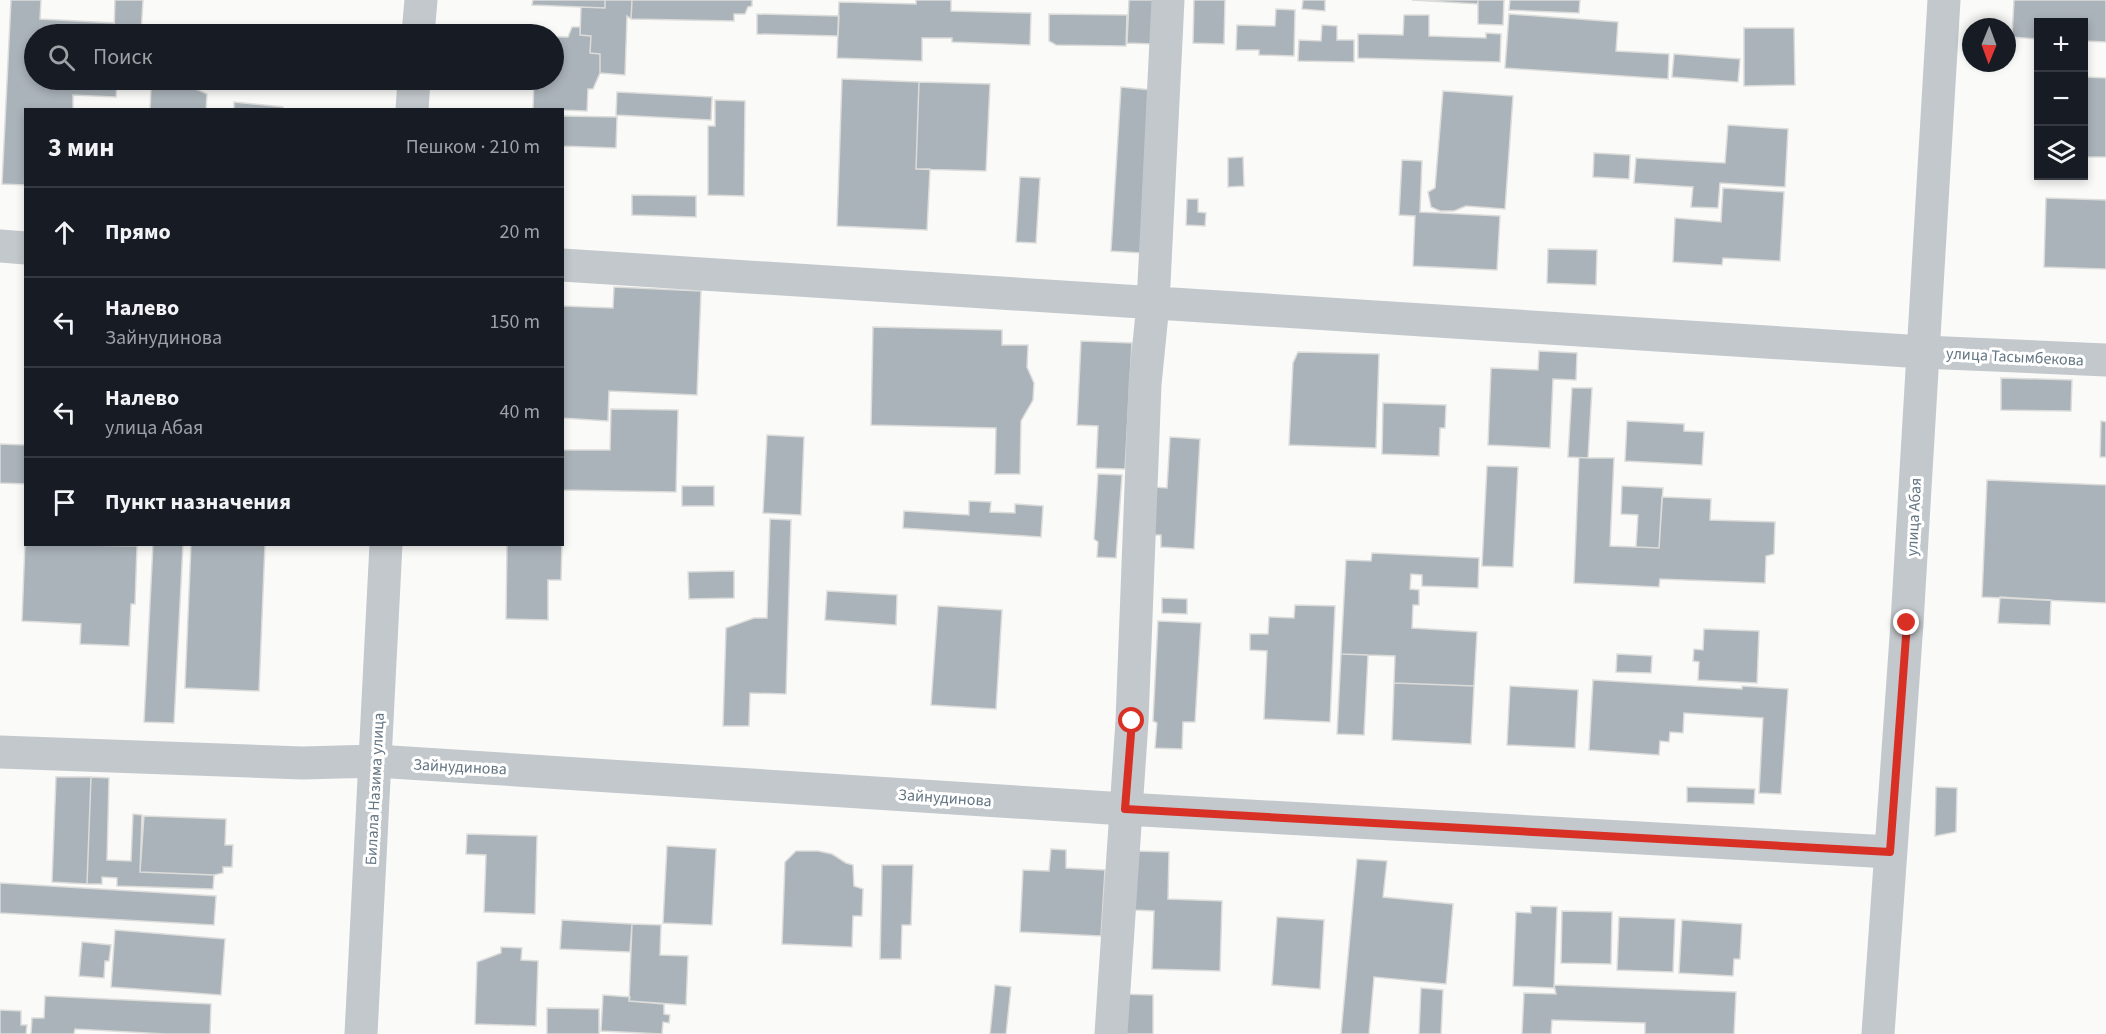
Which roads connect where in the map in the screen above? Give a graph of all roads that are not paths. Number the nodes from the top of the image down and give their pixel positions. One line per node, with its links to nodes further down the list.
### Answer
1 (421, 0): 4 (street)
2 (1168, 0): 10 (street)
3 (1944, 0): 11 (street, улица Абая)
4 (419, 24)
5 (413, 90): 6 (street)
6 (412, 108)
7 (0, 246): 8 (street)
8 (24, 248)
9 (564, 265): 10 (street, улица Тасымбекова)
10 (1152, 304): 11 (street, улица Тасымбекова); 16 (street)
11 (1923, 352): 12 (street, улица Тасымбекова); 17 (street, улица Абая)
12 (2106, 360)
13 (386, 546): 15 (street, Билала Назима улица)
14 (0, 752): 15 (street, Зайнудинова)
15 (376, 761): 16 (street, Зайнудинова); 18 (street, Билала Назима улица)
16 (1125, 809): 17 (street, Зайнудинова); 19 (street)
17 (1890, 852): 20 (street, улица Абая)
18 (361, 1034)
19 (1111, 1034)
20 (1878, 1034)

